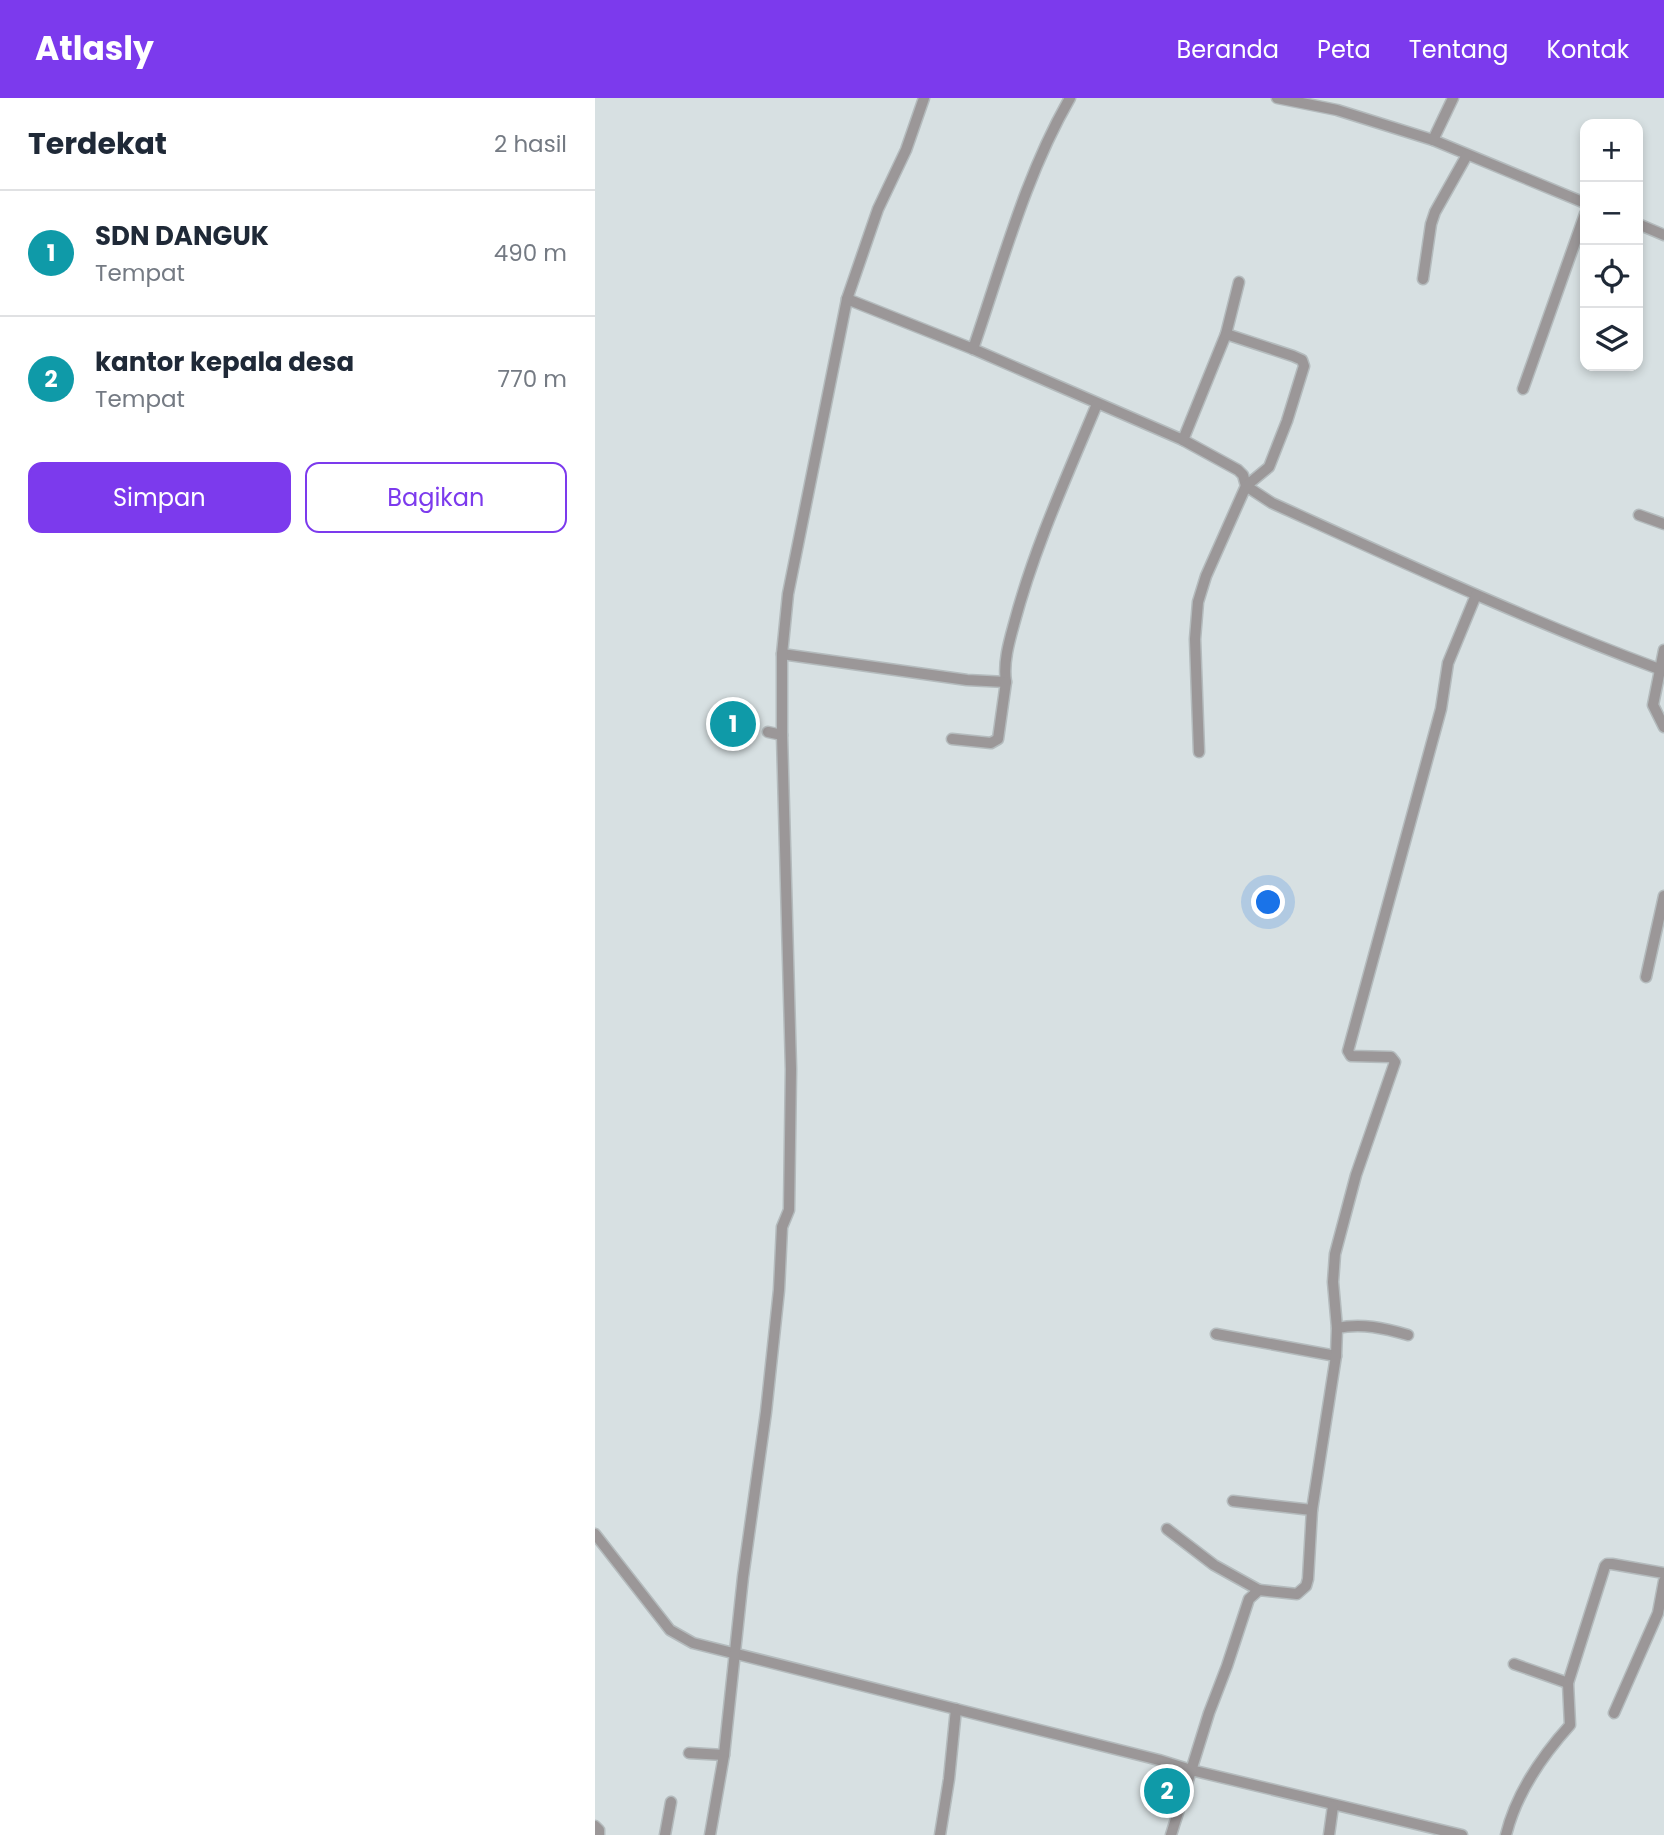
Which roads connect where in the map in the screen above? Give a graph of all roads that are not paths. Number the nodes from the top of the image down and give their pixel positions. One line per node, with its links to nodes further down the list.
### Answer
1 (924, 98): 13 (street)
2 (1070, 98): 15 (street)
3 (1277, 98): 5 (street)
4 (1453, 98): 5 (street)
5 (1433, 140): 6 (street)
6 (1467, 155): 7 (street); 11 (street)
7 (1580, 202)
8 (1643, 226): 10 (street)
9 (1580, 228): 16 (street)
10 (1664, 234)
11 (1423, 279)
12 (1239, 282): 14 (street)
13 (847, 299): 15 (street); 24 (street)
14 (1226, 334): 18 (street); 19 (street)
15 (973, 349): 17 (street)
16 (1523, 389)
17 (1097, 404): 18 (street); 26 (street)
18 (1183, 440): 19 (street)
19 (1246, 486): 22 (street); 31 (street)
20 (1639, 515): 21 (street)
21 (1664, 524)
22 (1476, 595): 25 (street); 34 (street)
23 (1664, 650): 25 (street)
24 (782, 654): 26 (street); 29 (street)
25 (1659, 668): 27 (street)
26 (1006, 682): 30 (street)
27 (1663, 721)
28 (768, 732): 29 (street)
29 (782, 735): 45 (street)
30 (952, 738)
31 (1199, 752)
32 (1664, 896): 33 (street)
33 (1646, 977)
34 (1337, 1328): 36 (street); 37 (street)
35 (1216, 1334): 37 (street)
36 (1408, 1335)
37 (1336, 1356): 39 (street)
38 (1233, 1501): 39 (street)
39 (1312, 1510): 44 (street)
40 (1167, 1529): 44 (street)
41 (595, 1534): 45 (street)
42 (1664, 1573): 47 (street)
43 (1664, 1581): 49 (street)
44 (1259, 1591): 52 (street)
45 (736, 1655): 48 (street); 51 (street)
46 (1514, 1664): 47 (street)
47 (1568, 1682): 64 (street)
48 (955, 1709): 52 (street); 60 (street)
49 (1614, 1713)
50 (689, 1753): 51 (street)
51 (724, 1755): 59 (street)
52 (1191, 1770): 54 (street); 61 (street)
53 (671, 1802): 58 (street)
54 (1333, 1806): 56 (street); 62 (street)
55 (595, 1826): 57 (street)
56 (1436, 1832): 63 (street)
57 (599, 1835)
58 (665, 1835)
59 (710, 1835)
60 (940, 1835)
61 (1171, 1835)
62 (1329, 1835)
63 (1462, 1835)
64 (1506, 1835)

